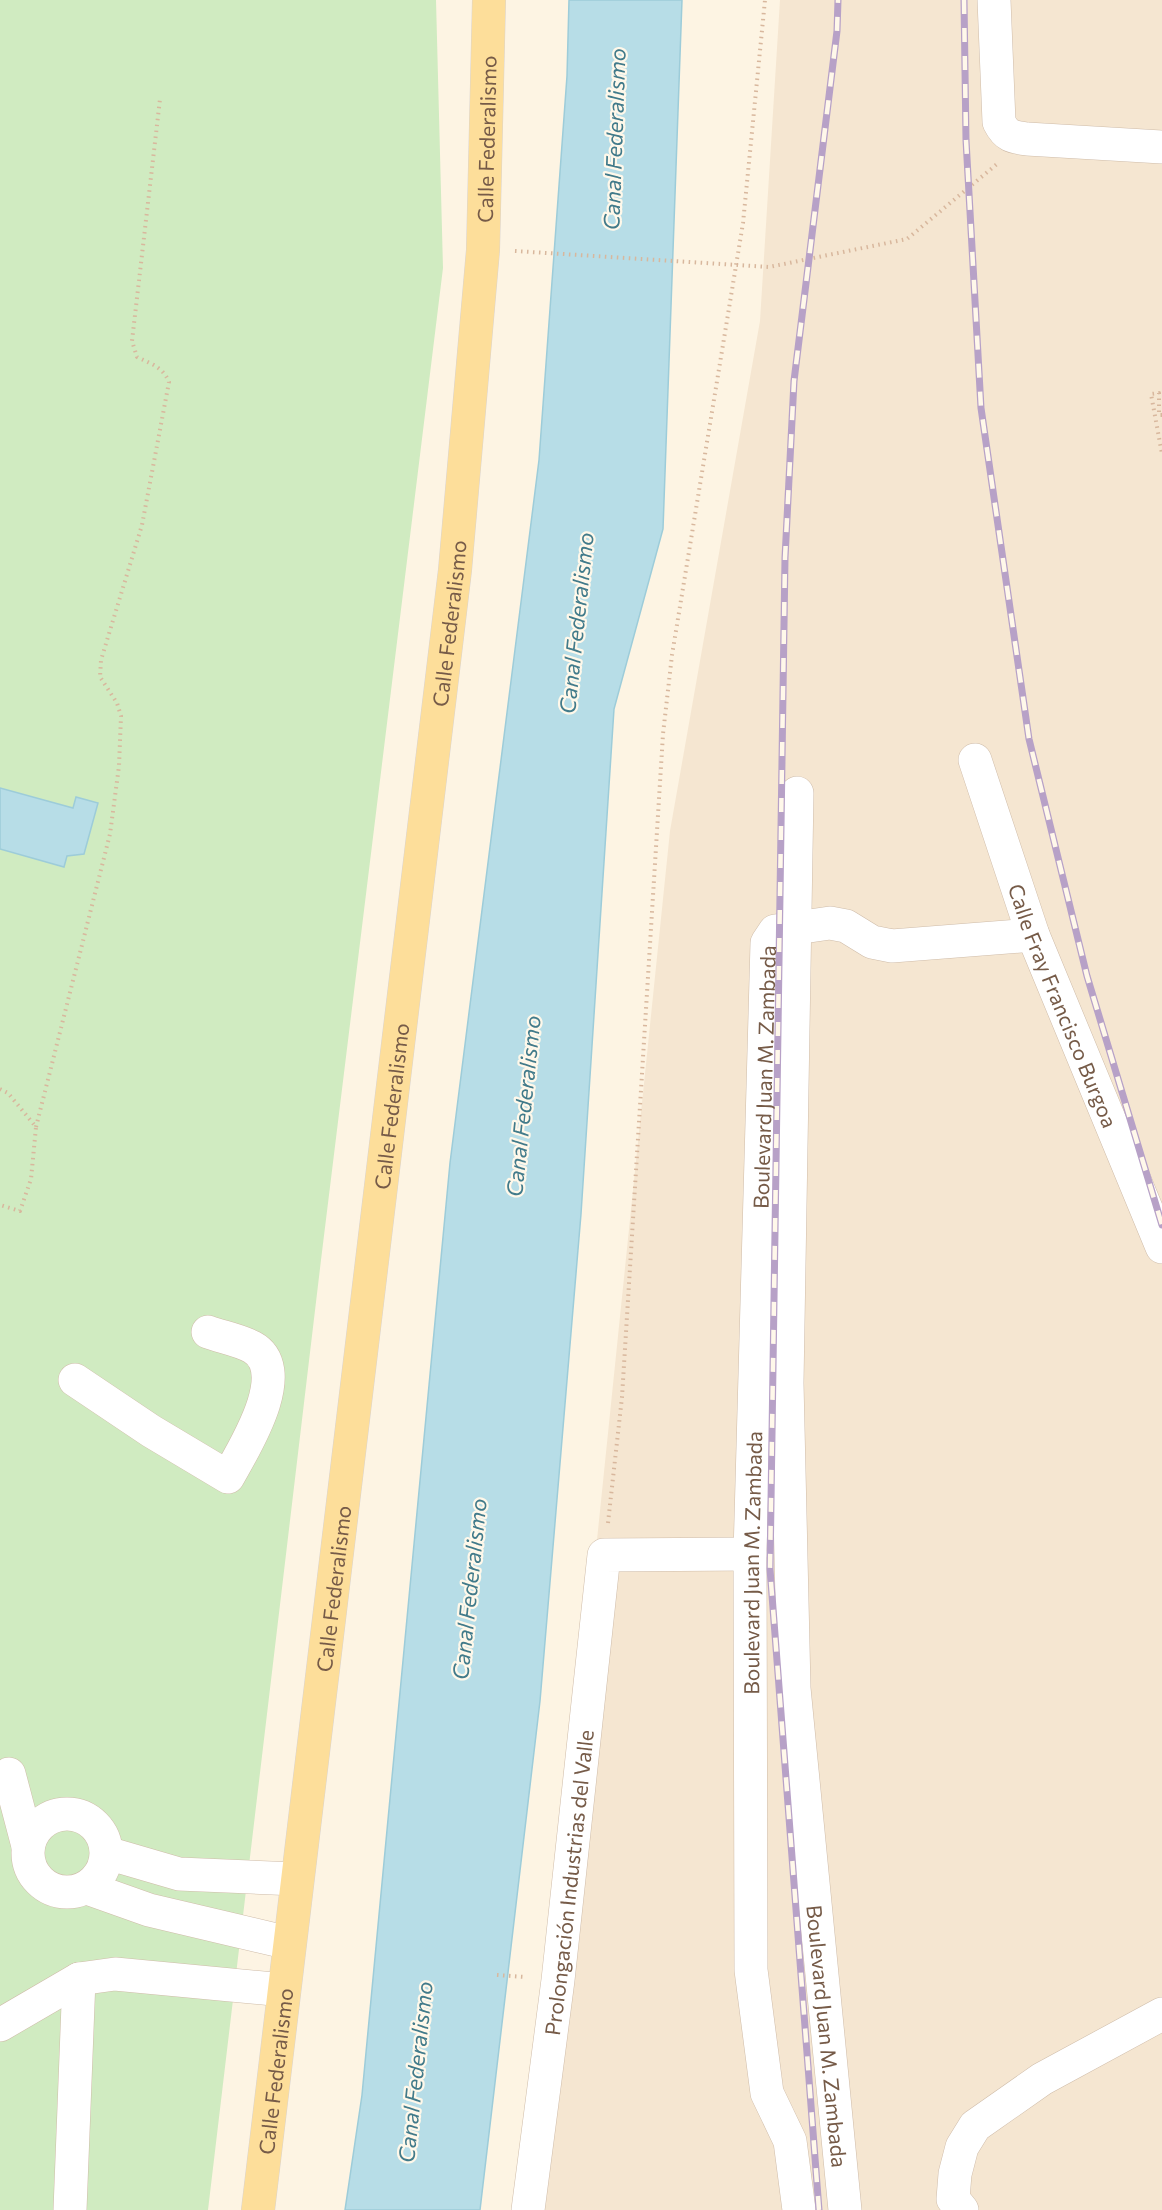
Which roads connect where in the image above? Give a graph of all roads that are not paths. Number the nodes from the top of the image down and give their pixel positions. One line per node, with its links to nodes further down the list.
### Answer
1 (489, 0): 15 (main road, Calle Federalismo)
2 (994, 0): 3 (street)
3 (1162, 147)
4 (975, 760): 7 (street, Calle Fray Francisco Burgoa)
5 (797, 793): 6 (street, Boulevard Juan M. Zambada)
6 (794, 928): 7 (street); 11 (street, Boulevard Juan M. Zambada); 26 (street, Boulevard Juan M. Zambada)
7 (1033, 935): 8 (street, Calle Fray Francisco Burgoa)
8 (1162, 1247)
9 (208, 1332): 10 (street)
10 (75, 1380)
11 (750, 1554): 24 (street, Prolongación Industrias del Valle); 25 (street, Boulevard Juan M. Zambada)
12 (64, 1813): 13 (street); 13 (street); 14 (street)
13 (28, 1846): 16 (street)
14 (107, 1853): 15 (street); 16 (street)
15 (296, 1879): 17 (main road, Calle Federalismo)
16 (87, 1888): 17 (street)
17 (289, 1943): 19 (main road, Calle Federalismo)
18 (79, 1979): 19 (street); 21 (street); 22 (street)
19 (284, 1990): 23 (main road, Calle Federalismo)
20 (1162, 2014): 27 (street)
21 (0, 2025)
22 (70, 2210)
23 (258, 2210)
24 (528, 2210)
25 (800, 2210)
26 (845, 2210)
27 (962, 2210)

